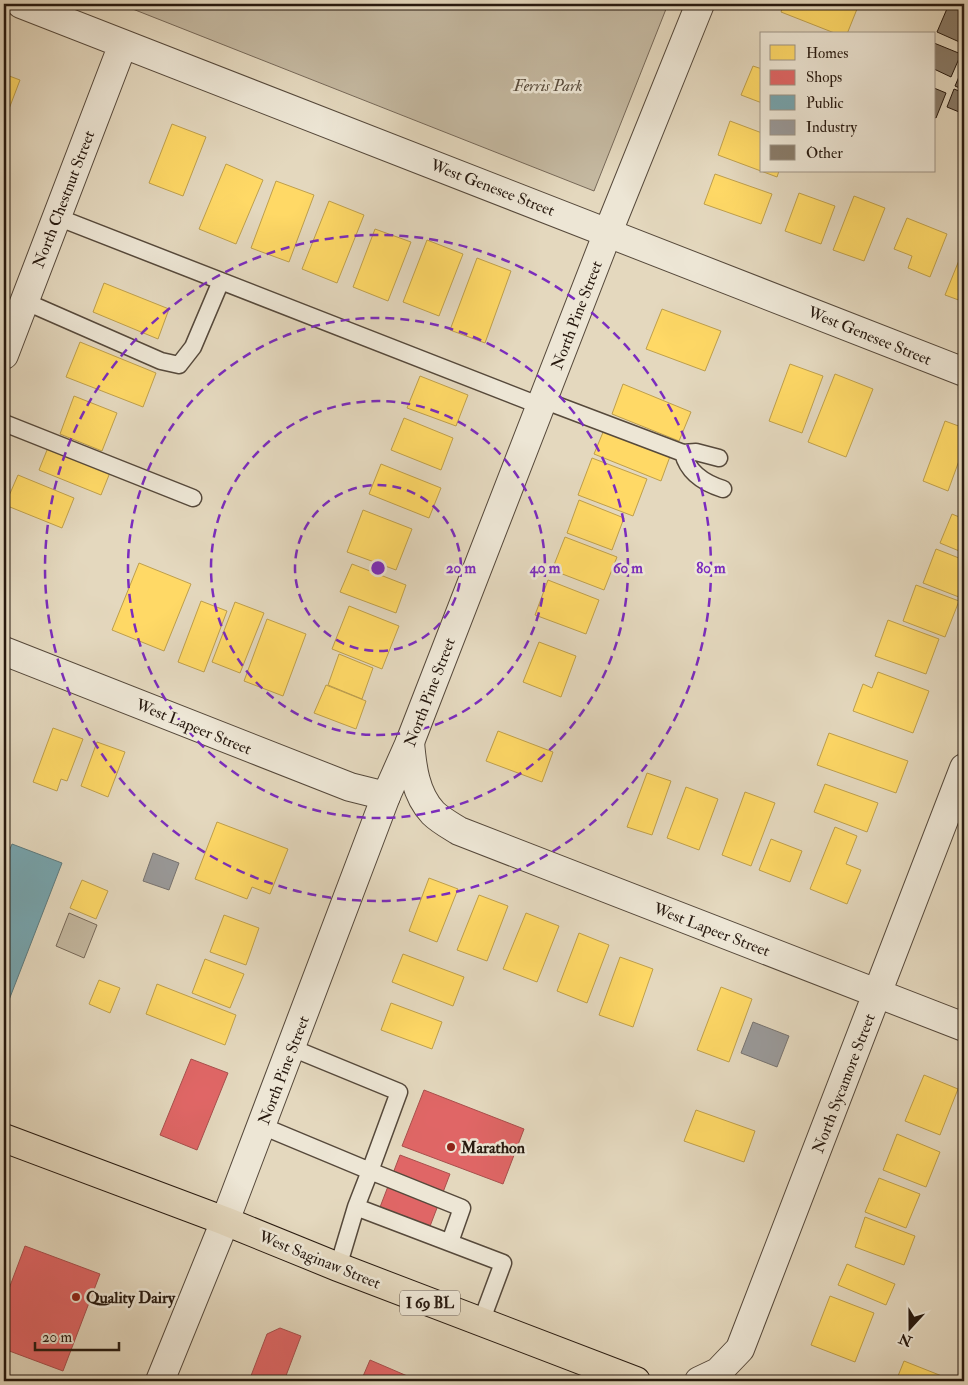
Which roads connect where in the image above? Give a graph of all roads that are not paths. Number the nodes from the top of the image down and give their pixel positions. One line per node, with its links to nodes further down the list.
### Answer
1 (21, 4): 3 (street, West Genesee Street)
2 (700, 4): 5 (street, North Pine Street)
3 (123, 44): 4 (street, North Chestnut Street); 5 (street, West Genesee Street)
4 (57, 217): 6 (lane); 7 (street, North Chestnut Street)
5 (608, 232): 9 (street, West Genesee Street); 10 (street, North Pine Street)
6 (221, 281): 7 (lane); 10 (lane)
7 (24, 301): 8 (street, North Chestnut Street)
8 (4, 355)
9 (964, 372)
10 (542, 403): 12 (lane); 17 (street, North Pine Street)
11 (4, 423): 15 (lane)
12 (683, 453): 13 (lane); 14 (lane)
13 (719, 458)
14 (723, 489)
15 (193, 498)
16 (4, 651): 19 (street, West Lapeer Street)
17 (410, 742): 19 (street, North Pine Street); 20 (street, West Lapeer Street)
18 (964, 768): 20 (street, North Sycamore Street)
19 (386, 796): 22 (street, North Pine Street)
20 (877, 993): 21 (street, West Lapeer Street); 33 (street, North Sycamore Street)
21 (964, 1027)
22 (292, 1048): 23 (street, North Pine Street); 25 (lane)
23 (262, 1126): 25 (lane); 27 (street, North Pine Street)
24 (4, 1138): 27 (main road, West Saginaw Street / I 69 BL)
25 (370, 1172): 26 (lane); 28 (lane)
26 (356, 1207): 28 (lane); 29 (lane)
27 (225, 1221): 29 (main road, West Saginaw Street / I 69 BL); 31 (street, North Pine Street)
28 (450, 1242): 30 (lane)
29 (338, 1267): 30 (main road, West Saginaw Street / I 69 BL)
30 (481, 1322): 32 (main road, West Saginaw Street / I 69 BL)
31 (160, 1381)
32 (636, 1381)
33 (699, 1381)

